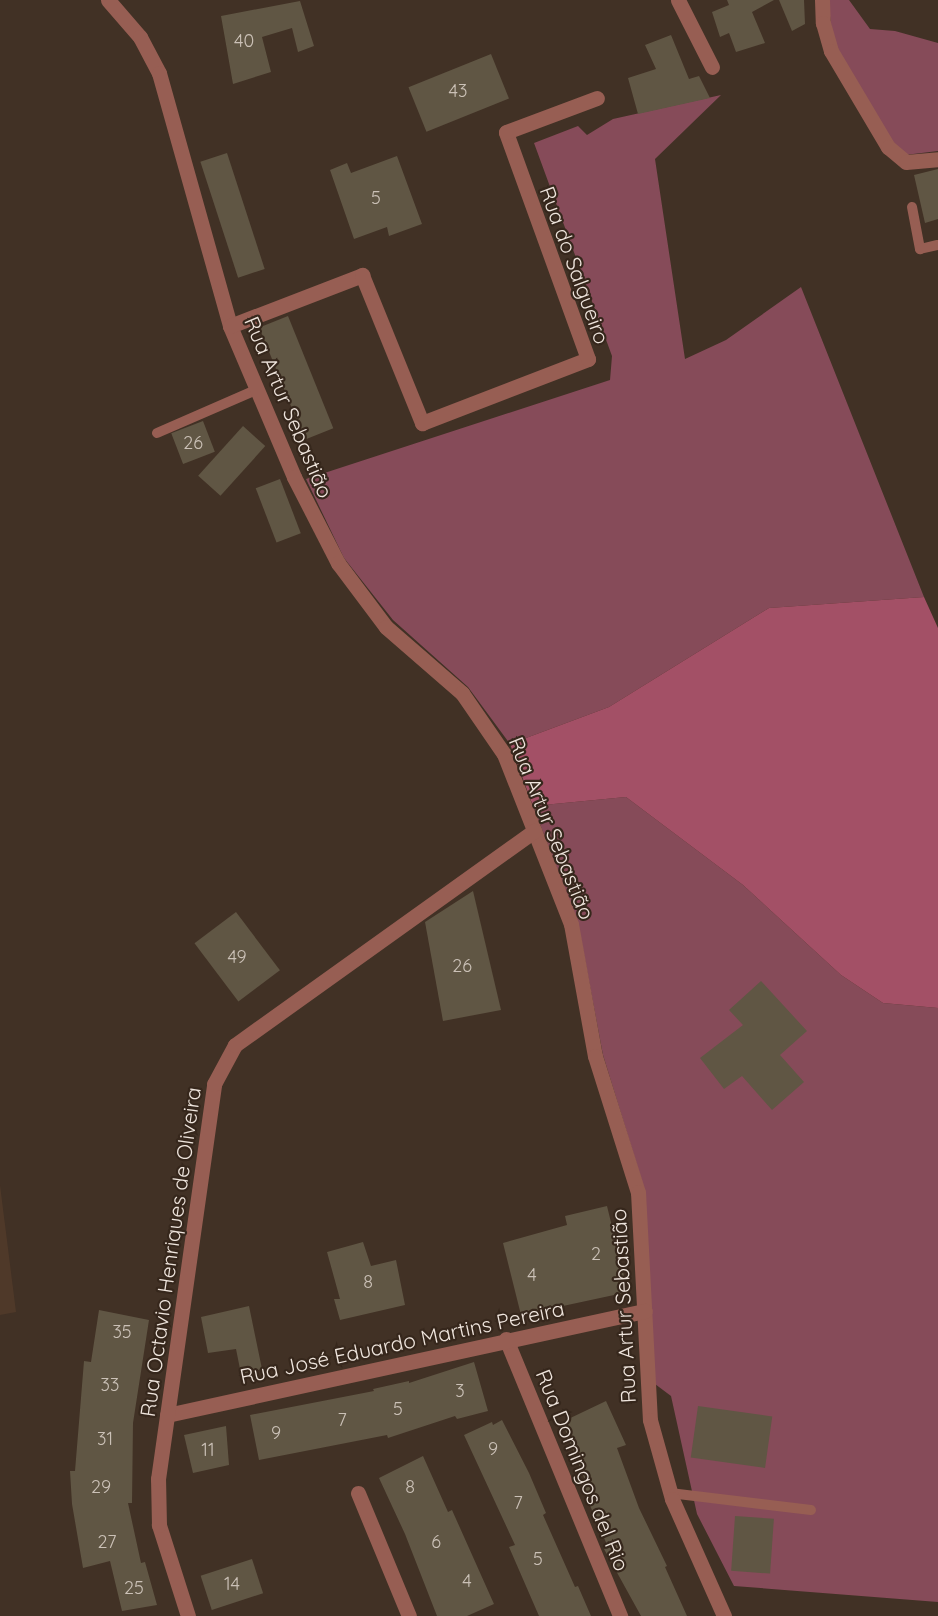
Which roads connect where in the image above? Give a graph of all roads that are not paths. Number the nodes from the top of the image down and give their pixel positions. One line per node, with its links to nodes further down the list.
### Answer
1 (108, 0): 9 (street, Rua Artur Sebastião)
2 (678, 0): 4 (street)
3 (822, 0): 6 (street)
4 (712, 67)
5 (597, 98): 9 (street, Rua do Salgueiro)
6 (938, 159)
7 (912, 207): 8 (lane)
8 (938, 245)
9 (230, 326): 10 (street, Rua Artur Sebastião)
10 (256, 390): 11 (lane); 12 (street, Rua Artur Sebastião)
11 (157, 433)
12 (534, 831): 13 (street, Rua Artur Sebastião); 15 (street, Rua Octavio Henriques de Oliveira)
13 (645, 1311): 14 (street, Rua José Eduardo Martins Pereira); 17 (street, Rua Artur Sebastião)
14 (506, 1339): 15 (street, Rua José Eduardo Martins Pereira); 21 (street, Rua Domingos del Rio)
15 (167, 1415): 19 (street, Rua Octavio Henriques de Oliveira)
16 (358, 1493): 20 (street)
17 (670, 1493): 18 (lane); 22 (street, Rua Artur Sebastião)
18 (811, 1510)
19 (188, 1616)
20 (409, 1616)
21 (620, 1616)
22 (724, 1616)

